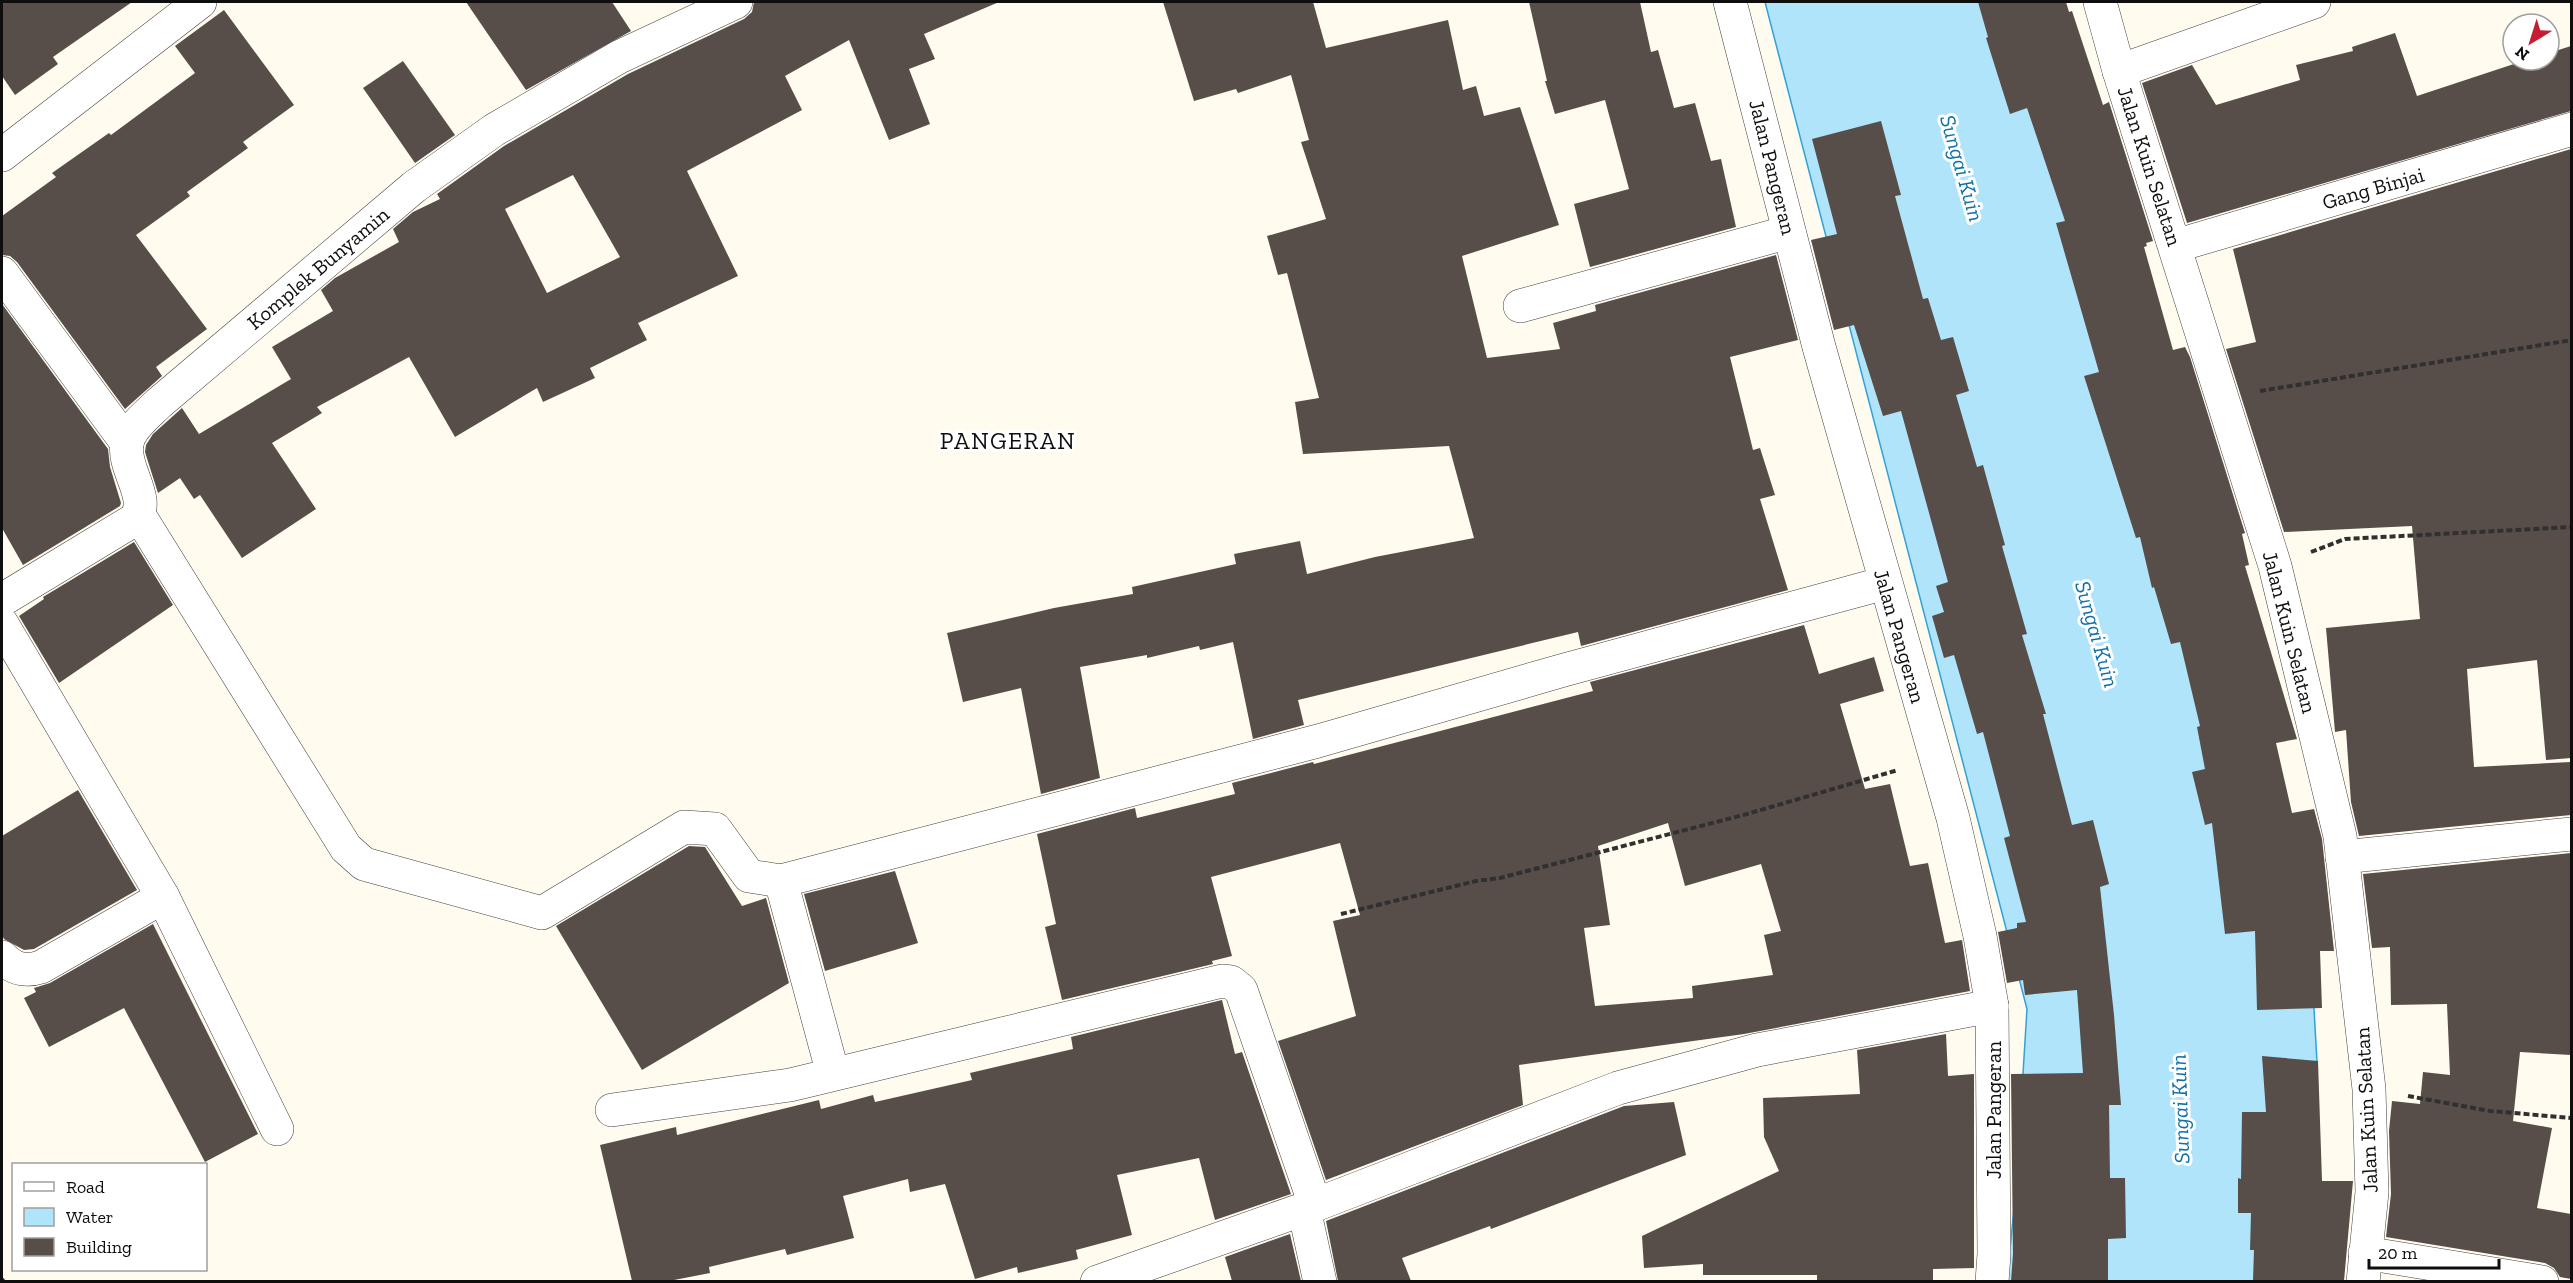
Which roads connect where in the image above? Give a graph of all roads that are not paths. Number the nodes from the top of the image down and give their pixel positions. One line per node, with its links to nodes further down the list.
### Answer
1 (200, 2): 8 (street)
2 (736, 2): 13 (street, Komplek Bunyamin)
3 (1730, 2): 9 (street, Jalan Pangeran)
4 (2100, 2): 6 (street, Jalan Kuin Selatan)
5 (2314, 2): 6 (street)
6 (2120, 71): 10 (street, Jalan Kuin Selatan)
7 (2571, 129): 10 (street, Gang Binjai)
8 (2, 155)
9 (1789, 232): 12 (street); 15 (street, Jalan Pangeran)
10 (2175, 246): 19 (street, Jalan Kuin Selatan)
11 (2, 273): 13 (street)
12 (1520, 306)
13 (127, 442): 14 (street)
14 (139, 515): 16 (street); 20 (street)
15 (1885, 583): 20 (street); 23 (street, Jalan Pangeran)
16 (2, 600)
17 (2, 624): 21 (street)
18 (2571, 834): 19 (street)
19 (2342, 857): 28 (street, Jalan Kuin Selatan)
20 (781, 881): 24 (street)
21 (163, 897): 22 (street); 26 (street)
22 (2, 957)
23 (1992, 1006): 27 (street); 31 (street, Jalan Pangeran)
24 (833, 1074): 25 (street); 27 (street)
25 (612, 1110)
26 (277, 1129)
27 (1310, 1207): 29 (street); 30 (street)
28 (2364, 1267): 32 (street)
29 (1097, 1281)
30 (1320, 1281)
31 (1992, 1281)
32 (2542, 1281)

